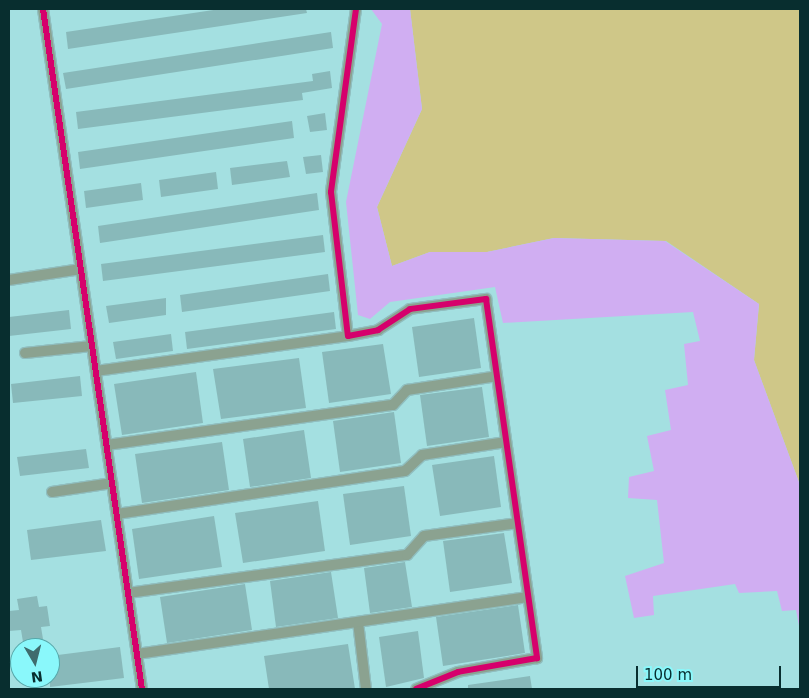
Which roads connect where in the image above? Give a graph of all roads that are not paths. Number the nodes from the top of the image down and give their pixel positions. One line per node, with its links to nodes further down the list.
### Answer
1 (43, 9): 3 (street)
2 (356, 9): 5 (street)
3 (81, 269): 4 (street); 6 (street)
4 (9, 280)
5 (348, 336): 8 (street); 9 (street)
6 (92, 346): 7 (street); 8 (street)
7 (25, 353)
8 (96, 371): 11 (street)
9 (497, 376): 10 (street); 11 (street)
10 (506, 442): 14 (street); 15 (street)
11 (107, 445): 12 (street)
12 (112, 482): 13 (street); 14 (street)
13 (52, 492)
14 (117, 514): 16 (street)
15 (518, 523): 16 (street); 17 (street)
16 (128, 593): 19 (street)
17 (528, 597): 18 (street); 22 (street)
18 (358, 622): 19 (street); 21 (street)
19 (137, 654): 20 (street)
20 (142, 689)
21 (366, 689)
22 (416, 689)

